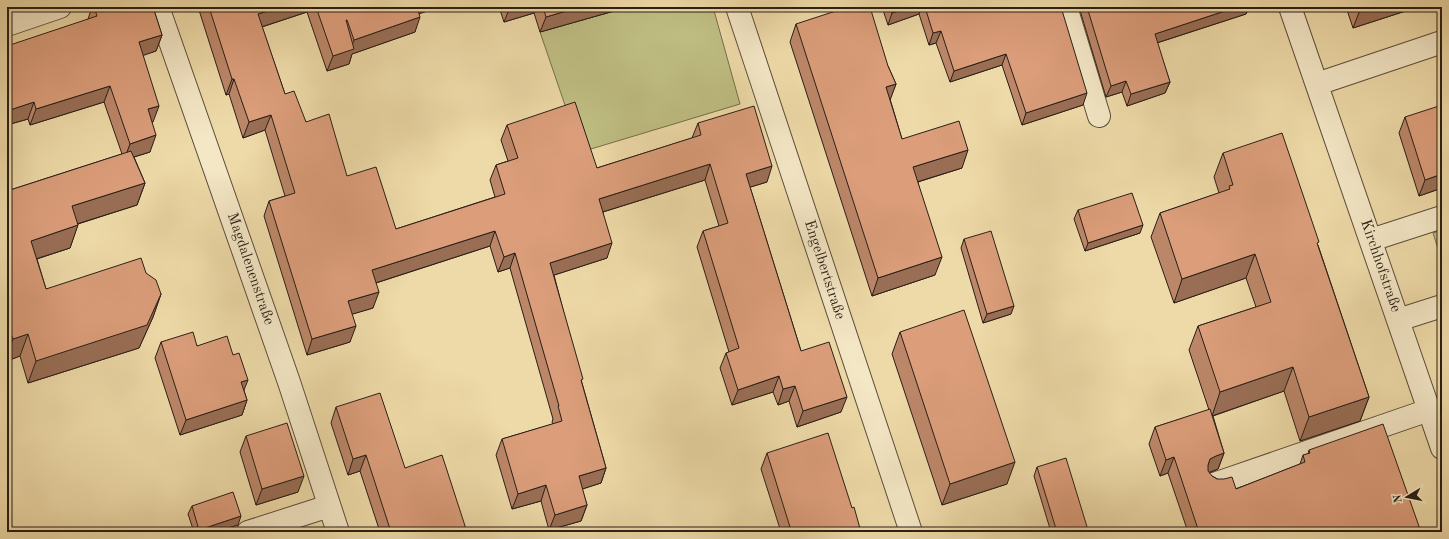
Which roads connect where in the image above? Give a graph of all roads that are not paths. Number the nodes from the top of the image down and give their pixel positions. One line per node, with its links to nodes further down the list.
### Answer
1 (60, 7): 6 (street)
2 (158, 7): 17 (street, Magdalenenstraße)
3 (737, 7): 20 (street, Engelbertstraße)
4 (1066, 7): 9 (street)
5 (1290, 7): 8 (street, Kirchhofstraße)
6 (7, 25)
7 (1442, 42): 8 (street)
8 (1317, 84): 11 (street, Kirchhofstraße)
9 (1099, 116)
10 (1442, 218): 11 (street)
11 (1371, 240): 13 (street, Kirchhofstraße)
12 (1442, 306): 13 (street)
13 (1398, 320): 14 (street, Kirchhofstraße)
14 (1429, 410): 15 (street, Kirchhofstraße); 16 (street)
15 (1442, 448)
16 (1214, 484)
17 (329, 506): 18 (street); 19 (street, Magdalenenstraße)
18 (248, 532)
19 (338, 532)
20 (911, 532)

